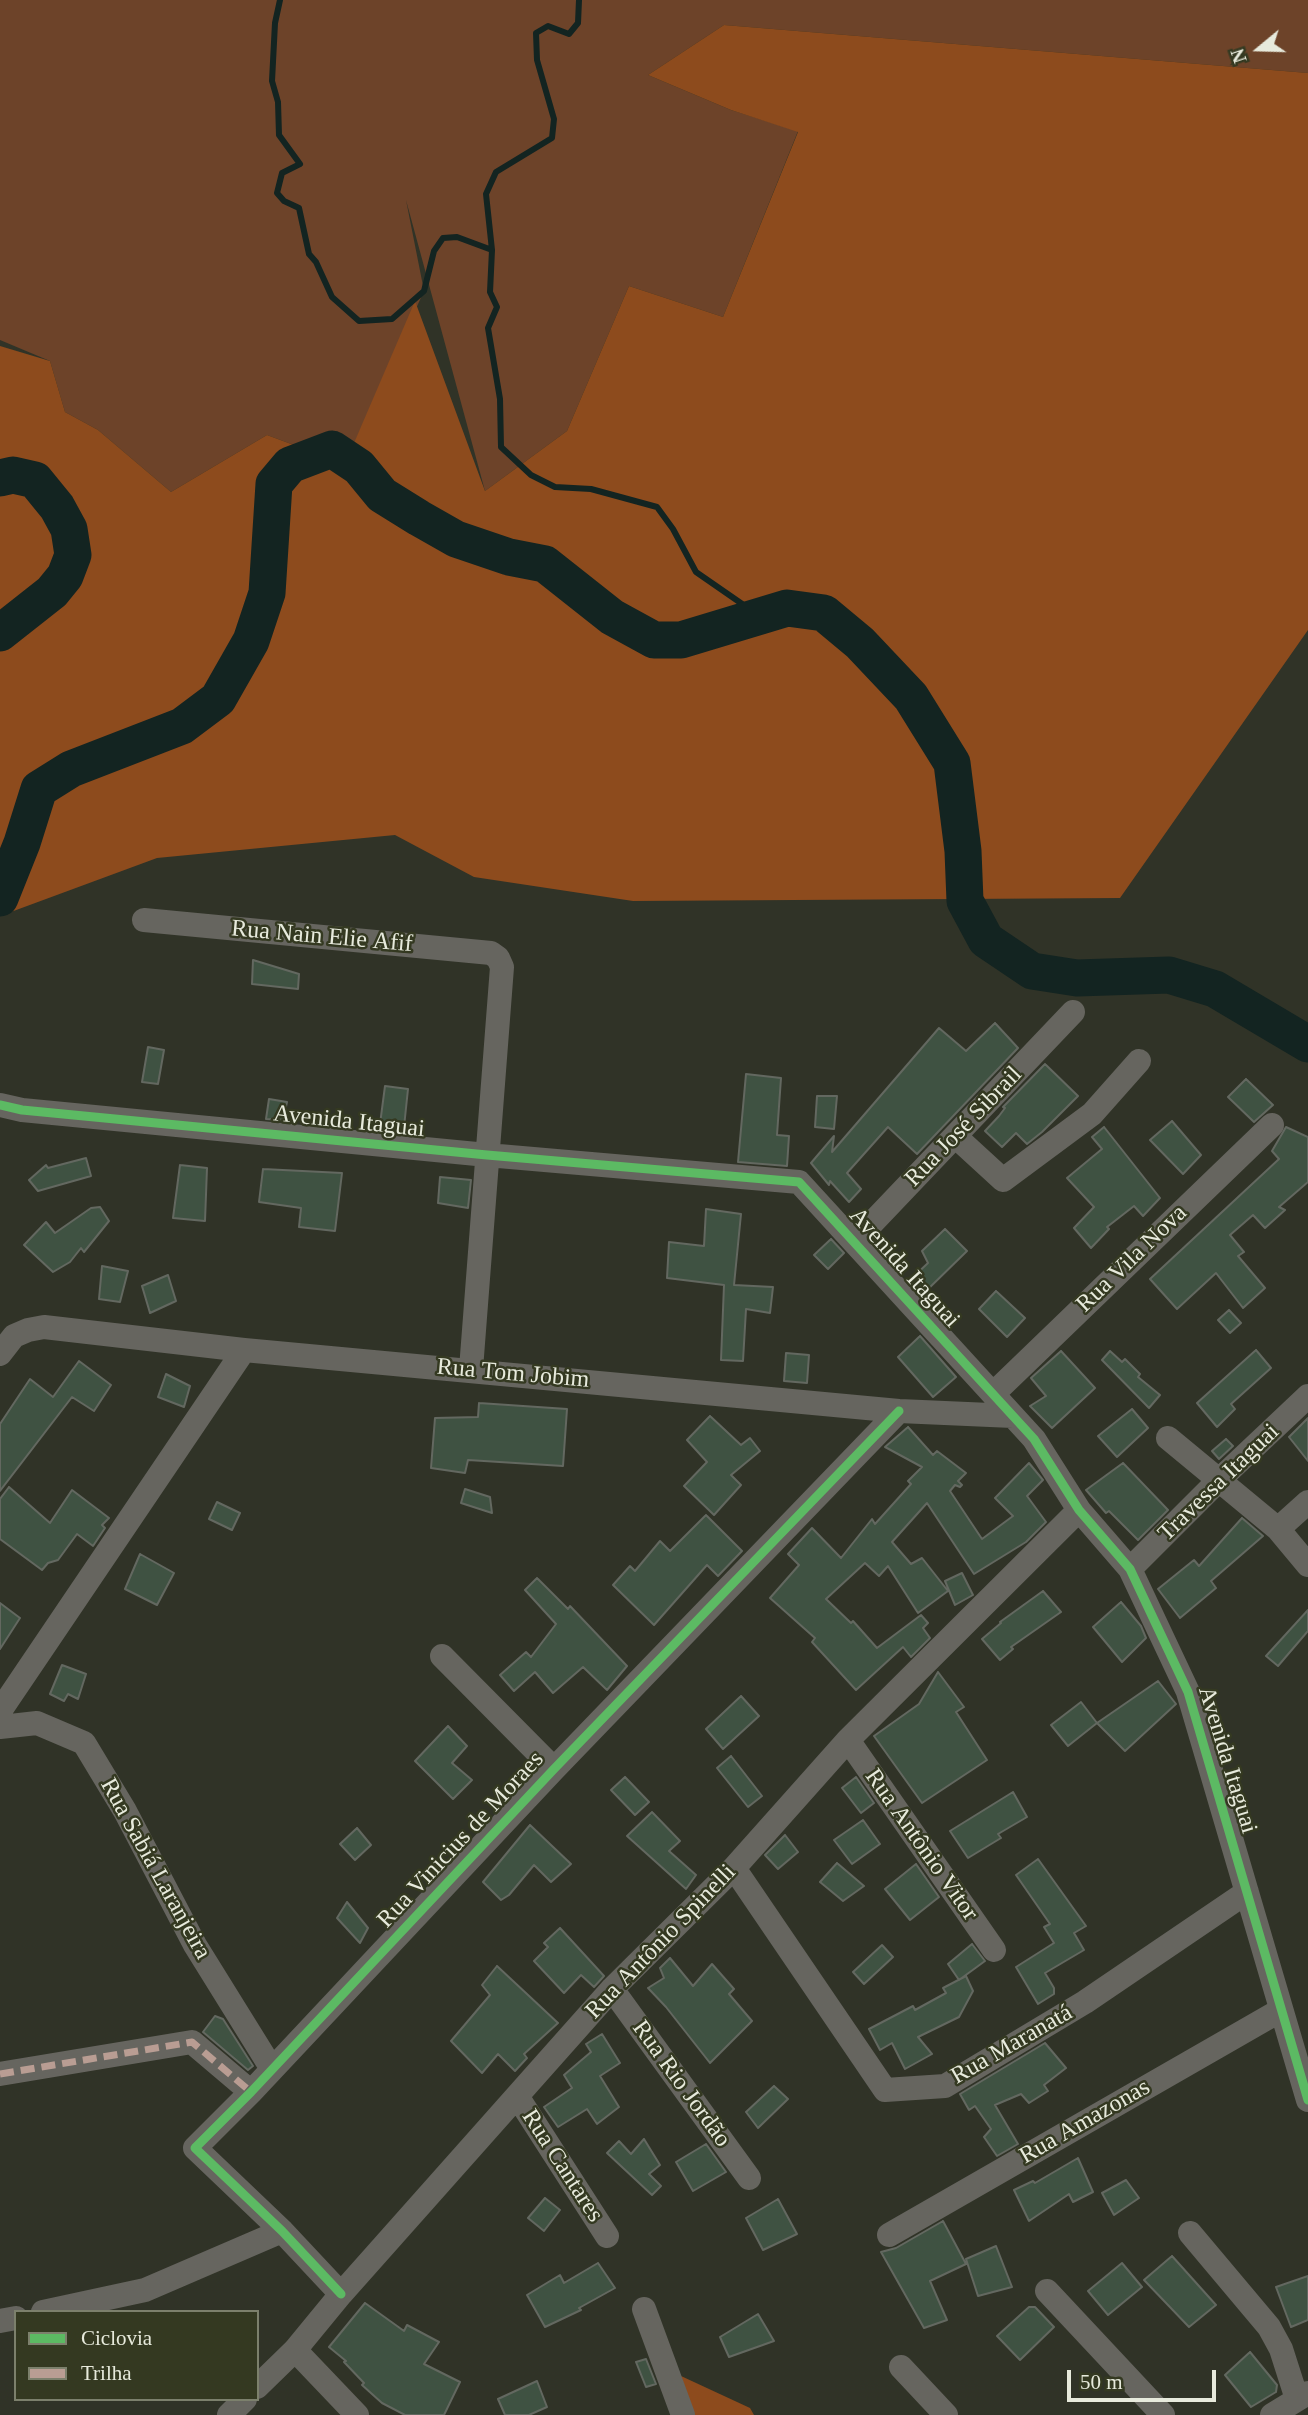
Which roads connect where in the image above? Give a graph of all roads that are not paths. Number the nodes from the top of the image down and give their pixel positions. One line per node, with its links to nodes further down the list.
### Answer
1 (144, 920): 7 (street, Rua Nain Elie Afif)
2 (1073, 1013): 6 (street, Rua José Sibrail)
3 (1139, 1061): 6 (street)
4 (0, 1105): 7 (street, Avenida Itaguai)
5 (1272, 1125): 12 (street, Rua Vila Nova)
6 (955, 1136): 8 (street, Rua José Sibrail)
7 (487, 1155): 8 (street, Avenida Itaguai); 11 (street)
8 (854, 1241): 12 (street, Avenida Itaguai)
9 (7, 1345): 10 (street, Rua Tom Jobim)
10 (244, 1350): 11 (street, Rua Tom Jobim); 24 (street)
11 (471, 1369): 14 (street, Rua Tom Jobim)
12 (993, 1394): 15 (street, Avenida Itaguai)
13 (1308, 1396): 17 (street, Travessa Itaguai)
14 (899, 1411): 15 (street, Rua Tom Jobim); 27 (street, Rua Vinicius de Moraes)
15 (1013, 1416): 19 (street, Avenida Itaguai)
16 (1168, 1438): 17 (street)
17 (1219, 1480): 20 (street); 22 (street, Travessa Itaguai)
18 (1308, 1502): 20 (street)
19 (1079, 1510): 22 (street, Avenida Itaguai); 26 (street, Rua Antônio Spinelli)
20 (1278, 1529): 21 (street)
21 (1308, 1565)
22 (1130, 1569): 29 (street, Avenida Itaguai)
23 (442, 1656): 27 (street)
24 (0, 1711)
25 (0, 1727): 33 (street, Rua Sabiá Laranjeira)
26 (848, 1740): 28 (street, Rua Antônio Spinelli); 30 (street, Rua Antônio Vitor)
27 (554, 1769): 33 (street, Rua Vinicius de Moraes)
28 (734, 1868): 29 (street, Rua Maranatá); 31 (street, Rua Antônio Spinelli)
29 (1247, 1892): 32 (street, Avenida Itaguai)
30 (994, 1950)
31 (612, 1989): 36 (street, Rua Antônio Spinelli); 38 (street, Rua Rio Jordão)
32 (1281, 2010): 37 (street, Avenida Itaguai); 41 (street, Rua Amazonas)
33 (272, 2069): 35 (street, Rua Vinicius de Moraes)
34 (0, 2074): 35 (street)
35 (251, 2092): 39 (street, Rua Vinicius de Moraes)
36 (517, 2096): 42 (street, Rua Cantares); 44 (street, Rua Antônio Spinelli)
37 (1308, 2100)
38 (749, 2178)
39 (282, 2231): 44 (street, Rua Vinicius de Moraes); 46 (street)
40 (1190, 2234): 50 (street)
41 (890, 2235)
42 (607, 2236)
43 (1047, 2291): 56 (street)
44 (341, 2294): 47 (street, Rua Antônio Spinelli)
45 (644, 2309): 54 (street)
46 (52, 2310)
47 (295, 2350): 49 (street, Rua Antônio Spinelli); 53 (street)
48 (901, 2367): 55 (street)
49 (259, 2385)
50 (1302, 2396): 57 (street)
51 (243, 2401): 52 (street)
52 (229, 2415)
53 (357, 2415)
54 (683, 2415)
55 (946, 2415)
56 (1163, 2415)
57 (1272, 2415)

